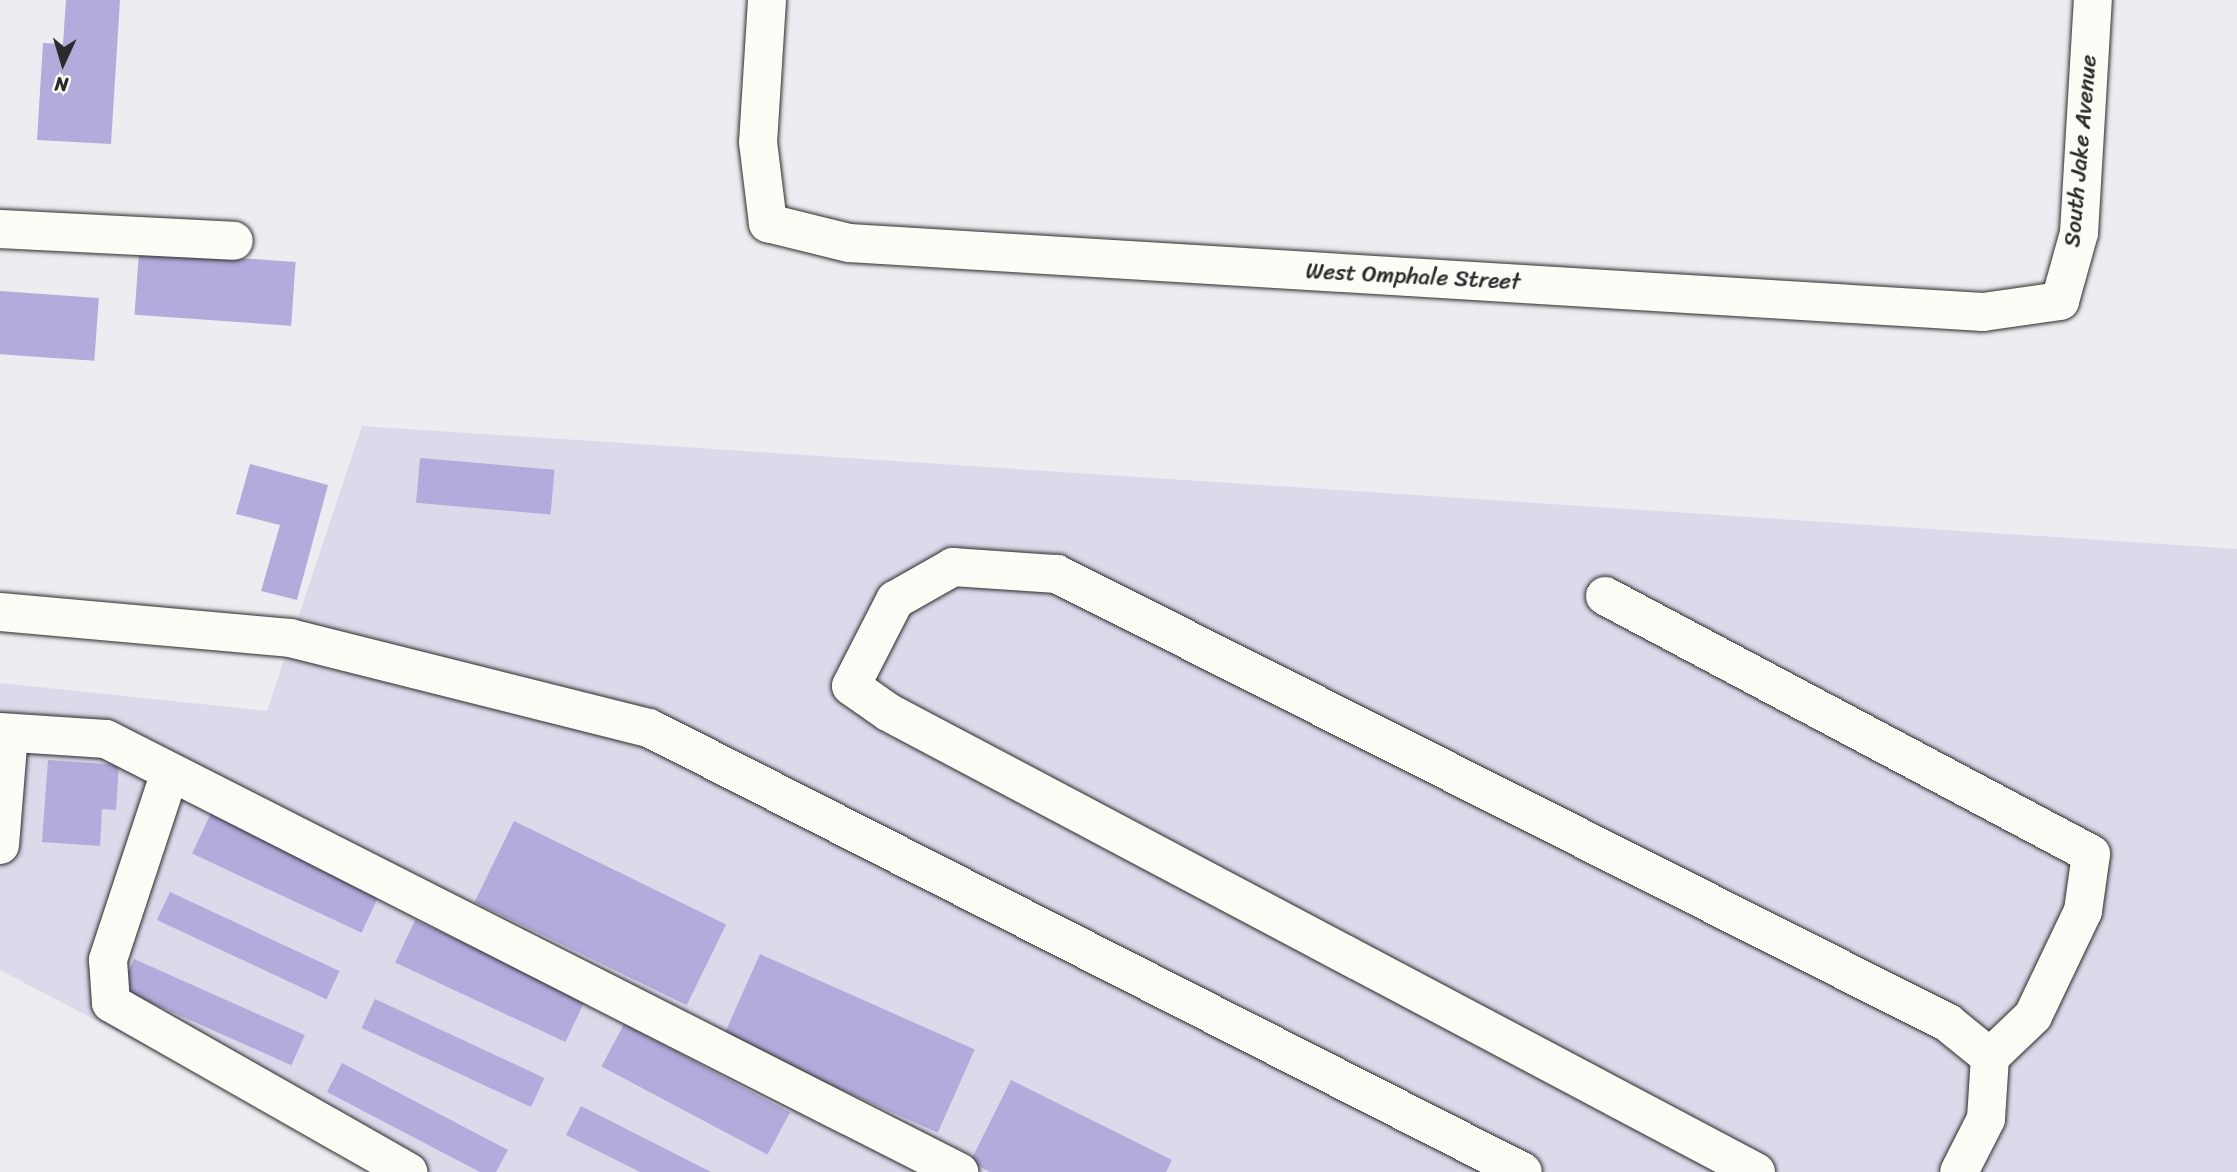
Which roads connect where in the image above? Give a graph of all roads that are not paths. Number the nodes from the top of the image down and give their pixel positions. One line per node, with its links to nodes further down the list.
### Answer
1 (768, 0): 5 (street, West Omphale Street)
2 (2093, 0): 5 (street, South Jake Avenue)
3 (0, 229): 4 (street)
4 (234, 242)
5 (2060, 301)
6 (1605, 596): 11 (street)
7 (0, 612): 14 (street)
8 (5, 732): 9 (street); 10 (street)
9 (170, 772): 12 (street); 13 (street)
10 (0, 845)
11 (1990, 1058): 15 (street); 16 (street)
12 (408, 1172)
13 (959, 1172)
14 (1523, 1172)
15 (1756, 1172)
16 (1959, 1172)

